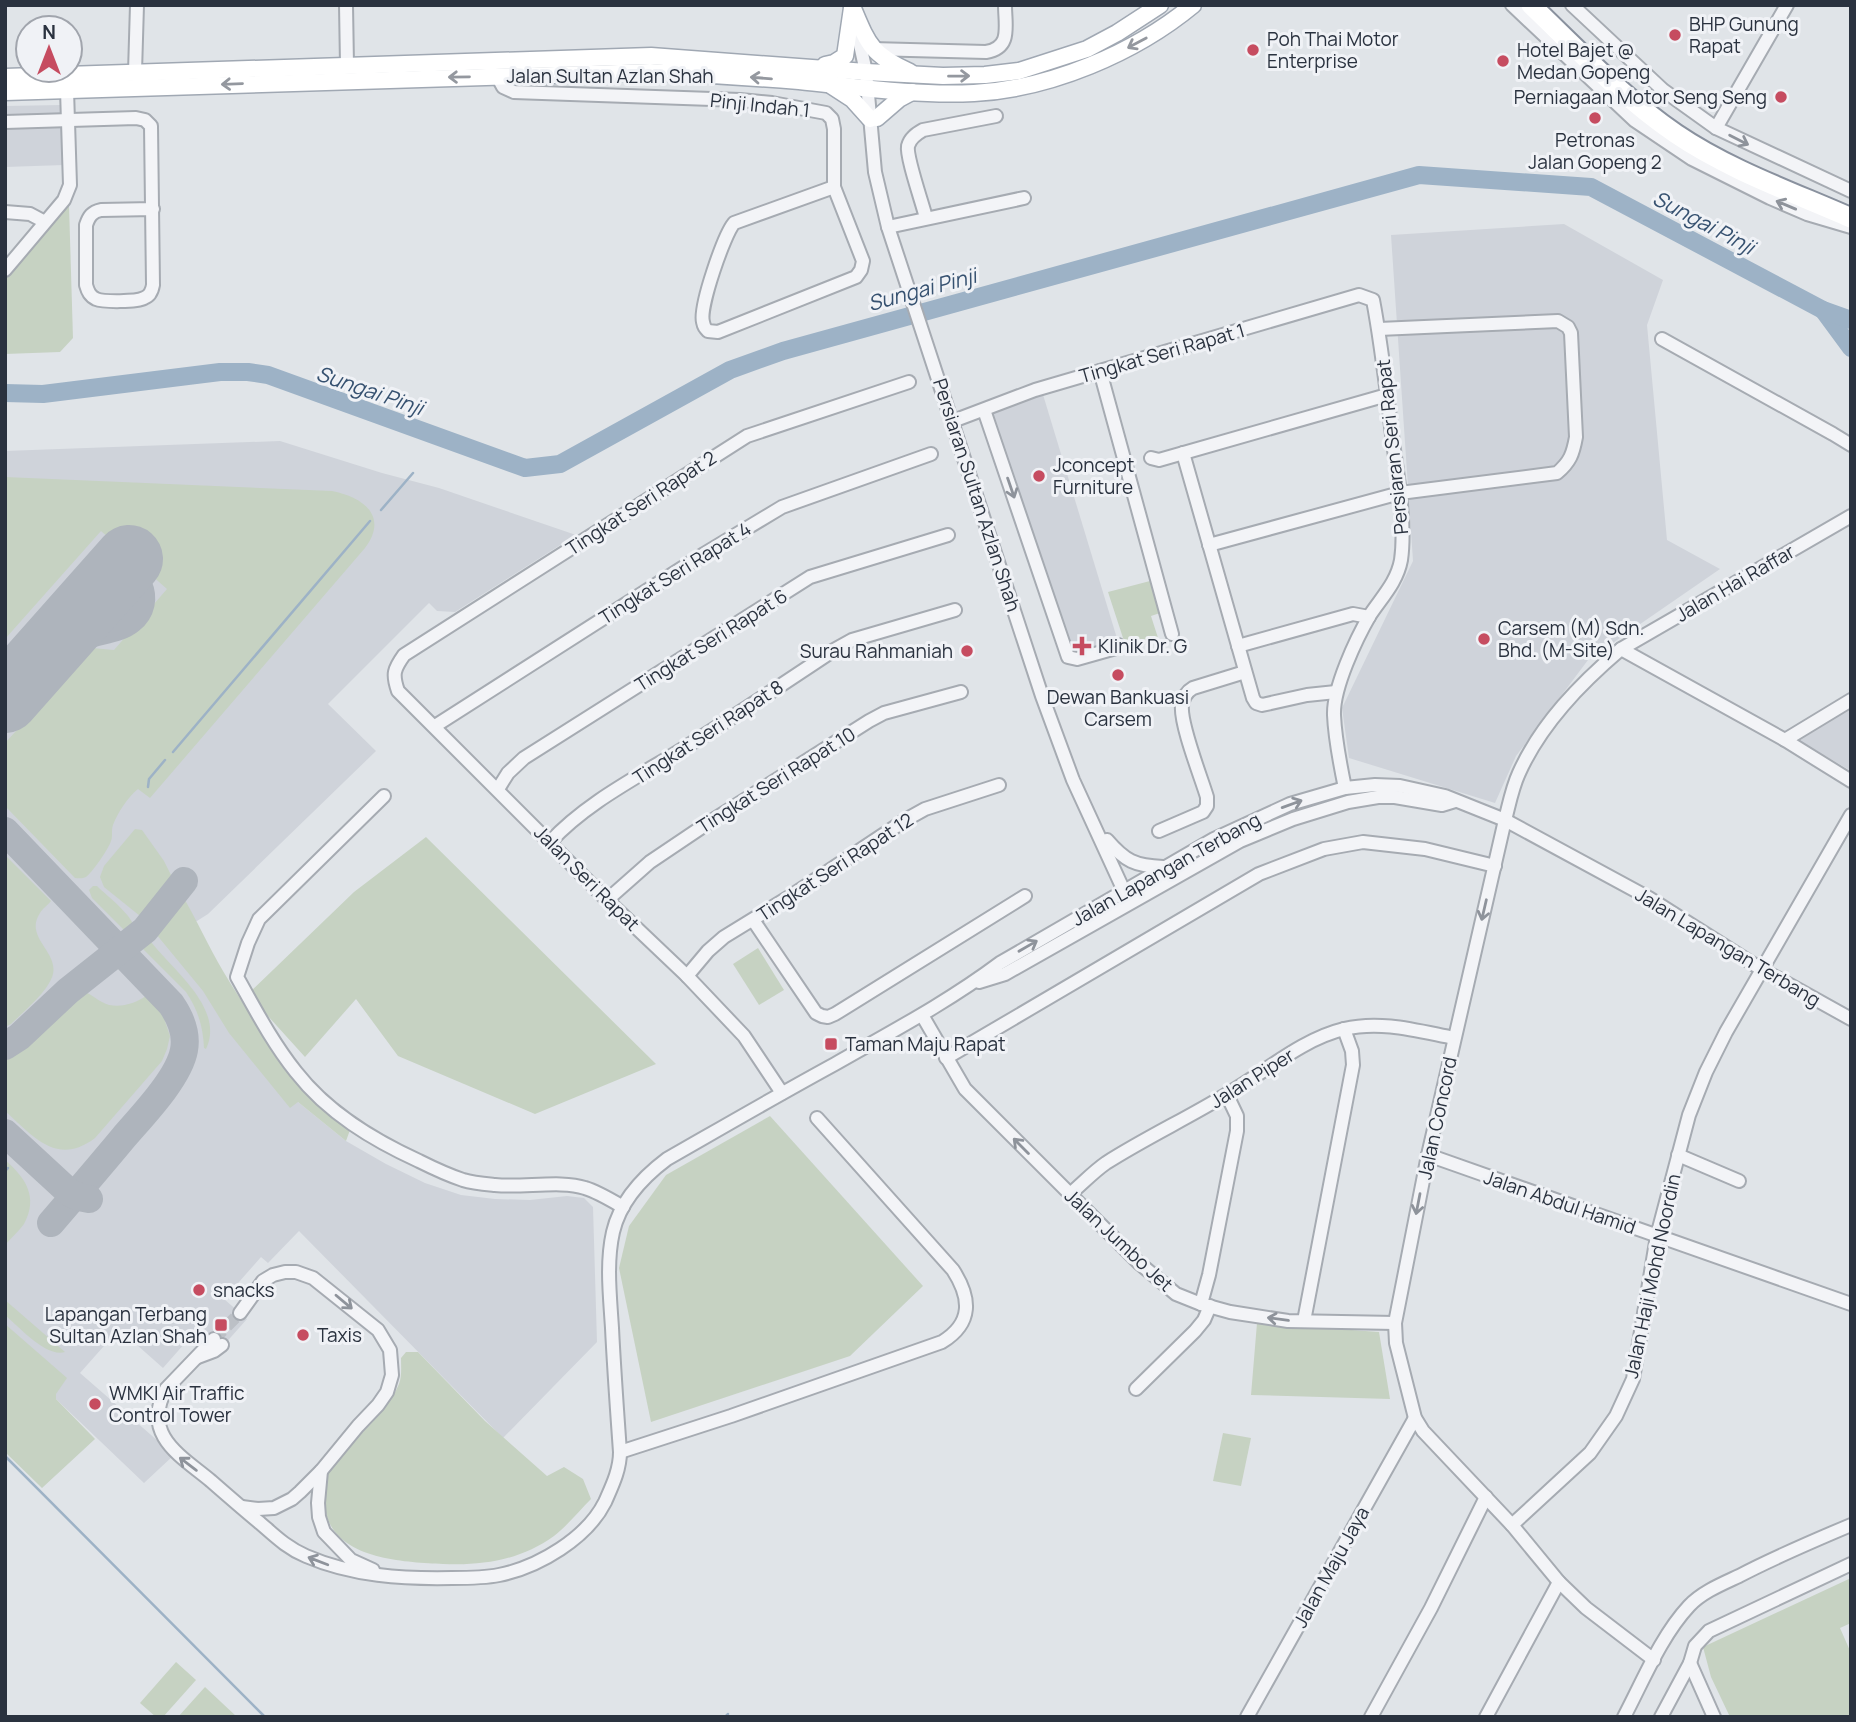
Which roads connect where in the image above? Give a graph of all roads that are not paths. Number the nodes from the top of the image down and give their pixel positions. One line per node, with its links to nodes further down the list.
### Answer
1 (136, 5): 15 (street)
2 (346, 5): 13 (street)
3 (1005, 5): 12 (street)
4 (1193, 5): 24 (main road, Jalan Sultan Azlan Shah, one-way to 24)
5 (1513, 5): 41 (street, one-way to 5)
6 (1531, 5): 25 (highway)
7 (1549, 5): 25 (highway)
8 (1572, 5): 30 (street)
9 (1787, 5): 30 (street)
10 (852, 6): 12 (main road); 14 (main road); 19 (street, Persiaran Sultan Azlan Shah)
11 (1158, 6): 16 (main road, Jalan Sultan Azlan Shah, one-way to 11)
12 (872, 49): 16 (main road)
13 (347, 65): 14 (main road, Jalan Sultan Azlan Shah); 15 (main road, Jalan Sultan Azlan Shah)
14 (812, 68): 19 (main road, Jalan Sultan Azlan Shah)
15 (135, 72): 18 (main road, Jalan Sultan Azlan Shah)
16 (917, 75): 19 (main road, Jalan Sultan Azlan Shah)
17 (497, 76): 20 (main road, Jalan Sultan Azlan Shah, one-way to 17); 22 (main road, Jalan Sultan Azlan Shah, one-way to 22); 31 (street, Pinji Indah 1)
18 (5, 77)
19 (870, 83): 20 (main road, Jalan Sultan Azlan Shah); 24 (main road, Jalan Sultan Azlan Shah); 27 (street, Persiaran Sultan Azlan Shah)
20 (829, 84): 27 (main road)
21 (5, 85): 22 (main road)
22 (67, 90): 23 (main road, Jalan Sultan Azlan Shah); 28 (street)
23 (5, 92)
24 (912, 92): 27 (main road)
25 (1649, 106): 34 (highway); 38 (highway)
26 (996, 116): 37 (street)
27 (873, 118): 40 (street, Persiaran Sultan Azlan Shah)
28 (68, 120): 29 (street); 35 (street); 39 (street)
29 (5, 122)
30 (1716, 128): 32 (street, one-way to 32)
31 (834, 187): 31 (street)
32 (1851, 191)
33 (1024, 198): 37 (street)
34 (1851, 204)
35 (153, 209): 35 (street)
36 (5, 212): 39 (street)
37 (926, 218): 40 (street)
38 (1851, 218)
39 (46, 222): 42 (street)
40 (892, 226): 50 (street, Persiaran Sultan Azlan Shah)
41 (1851, 228)
42 (5, 270)
43 (1373, 300): 44 (street, Persiaran Seri Rapat); 46 (street, Tingkat Seri Rapat 1)
44 (1379, 329): 48 (street, Persiaran Seri Rapat); 55 (street)
45 (1662, 339): 51 (street)
46 (1100, 371): 49 (street, Tingkat Seri Rapat 1); 61 (street)
47 (909, 382): 65 (street, Tingkat Seri Rapat 2)
48 (1387, 395): 52 (street); 55 (street, Persiaran Seri Rapat)
49 (984, 410): 50 (street, Tingkat Seri Rapat 1); 62 (street, one-way to 62)
50 (956, 421): 83 (street, Persiaran Sultan Azlan Shah); 86 (street, Persiaran Sultan Azlan Shah)
51 (1851, 446)
52 (1183, 453): 54 (street); 58 (street)
53 (931, 454): 70 (street, Tingkat Seri Rapat 4)
54 (1151, 458)
55 (1400, 493): 58 (street); 60 (street, Persiaran Seri Rapat)
56 (1851, 516): 64 (street, Jalan Hai Raffar)
57 (948, 535): 74 (street, Tingkat Seri Rapat 6)
58 (1209, 545): 63 (street)
59 (955, 610): 84 (street, Tingkat Seri Rapat 8)
60 (1369, 617): 63 (street); 68 (street, Persiaran Seri Rapat)
61 (1172, 634)
62 (1118, 645)
63 (1238, 646): 66 (street)
64 (1621, 649): 71 (street); 81 (street, Jalan Hai Raffar)
65 (396, 667): 70 (street, Jalan Seri Rapat)
66 (1245, 672): 68 (street); 82 (street)
67 (961, 692): 91 (street, Tingkat Seri Rapat 10)
68 (1336, 692): 75 (street, Persiaran Seri Rapat)
69 (1851, 700): 71 (street)
70 (435, 726): 74 (street, Jalan Seri Rapat)
71 (1786, 740): 72 (street)
72 (1851, 781)
73 (999, 785): 93 (street, Tingkat Seri Rapat 12)
74 (498, 789): 84 (street, Jalan Seri Rapat)
75 (1345, 789): 77 (street); 78 (street, Jalan Lapangan Terbang); 79 (street); 88 (street, Jalan Lapangan Terbang, one-way to 75)
76 (384, 796): 110 (street)
77 (1378, 797): 78 (street, Jalan Lapangan Terbang); 79 (street, Jalan Lapangan Terbang)
78 (1455, 801): 81 (street, Jalan Lapangan Terbang)
79 (1325, 809): 85 (street, Jalan Lapangan Terbang)
80 (1851, 815): 95 (street, Jalan Haji Mohd Noordin)
81 (1506, 820): 87 (street, Jalan Concord); 95 (street, Jalan Lapangan Terbang)
82 (1158, 831)
83 (1107, 840): 88 (street); 89 (street, Persiaran Sultan Azlan Shah)
84 (550, 842): 91 (street, Jalan Seri Rapat)
85 (1206, 860): 89 (street); 94 (street, Jalan Lapangan Terbang)
86 (1111, 862): 89 (street, Persiaran Sultan Azlan Shah); 92 (street)
87 (1495, 866): 101 (street, Jalan Concord, one-way to 101); 102 (street)
88 (1166, 867): 89 (street, Jalan Lapangan Terbang)
89 (1128, 891): 92 (street, Jalan Lapangan Terbang); 94 (street)
90 (1025, 896): 93 (street)
91 (607, 900): 96 (street, Jalan Seri Rapat)
92 (1093, 909): 97 (street, Jalan Lapangan Terbang, one-way to 92)
93 (753, 920): 96 (street, Tingkat Seri Rapat 12)
94 (1041, 954): 97 (street, Jalan Lapangan Terbang)
95 (1761, 969): 99 (street, Jalan Lapangan Terbang); 107 (street, Jalan Haji Mohd Noordin)
96 (687, 976): 103 (street, Jalan Seri Rapat)
97 (972, 984): 98 (street, Jalan Lapangan Terbang)
98 (922, 1015): 102 (street, Jalan Jumbo Jet); 103 (street, Jalan Lapangan Terbang)
99 (1851, 1019)
100 (1343, 1029): 101 (street, Jalan Piper); 104 (street, Jalan Piper); 115 (street)
101 (1454, 1038): 106 (street, Jalan Concord)
102 (946, 1058): 109 (street, Jalan Jumbo Jet, one-way to 102)
103 (782, 1093): 110 (street, Jalan Lapangan Terbang)
104 (1227, 1095): 109 (street, Jalan Piper); 113 (street)
105 (817, 1118): 120 (street)
106 (1428, 1155): 111 (street, Jalan Abdul Hamid); 116 (street, Jalan Concord, one-way to 116)
107 (1678, 1155): 108 (street); 111 (street, Jalan Haji Mohd Noordin)
108 (1739, 1181)
109 (1070, 1194): 113 (street, Jalan Jumbo Jet)
110 (623, 1207): 120 (street, Jalan Lapangan Terbang)
111 (1657, 1236): 112 (street, Jalan Abdul Hamid); 124 (street, Jalan Haji Mohd Noordin)
112 (1851, 1304)
113 (1205, 1305): 115 (street, Jalan Jumbo Jet, one-way to 113); 118 (street)
114 (243, 1311): 121 (street, one-way to 121)
115 (1304, 1321): 116 (street, Jalan Jumbo Jet)
116 (1395, 1323): 119 (street, Jalan Concord)
117 (218, 1342): 123 (street, Jalan Lapangan Terbang, one-way to 117)
118 (1136, 1389)
119 (1415, 1418): 122 (street); 131 (street, Jalan Maju Jaya)
120 (620, 1452): 127 (street, Jalan Lapangan Terbang)
121 (321, 1471): 123 (street); 127 (street, Jalan Lapangan Terbang)
122 (1486, 1497): 124 (street); 132 (street)
123 (241, 1507): 127 (street, Jalan Lapangan Terbang, one-way to 123)
124 (1512, 1525): 128 (street)
125 (1851, 1525): 129 (street)
126 (1851, 1564): 130 (street)
127 (385, 1576)
128 (1559, 1582): 129 (street); 133 (street)
129 (1654, 1660): 134 (street)
130 (1690, 1663): 135 (street); 136 (street)
131 (1247, 1717)
132 (1371, 1717)
133 (1486, 1717)
134 (1624, 1717)
135 (1661, 1717)
136 (1714, 1717)

